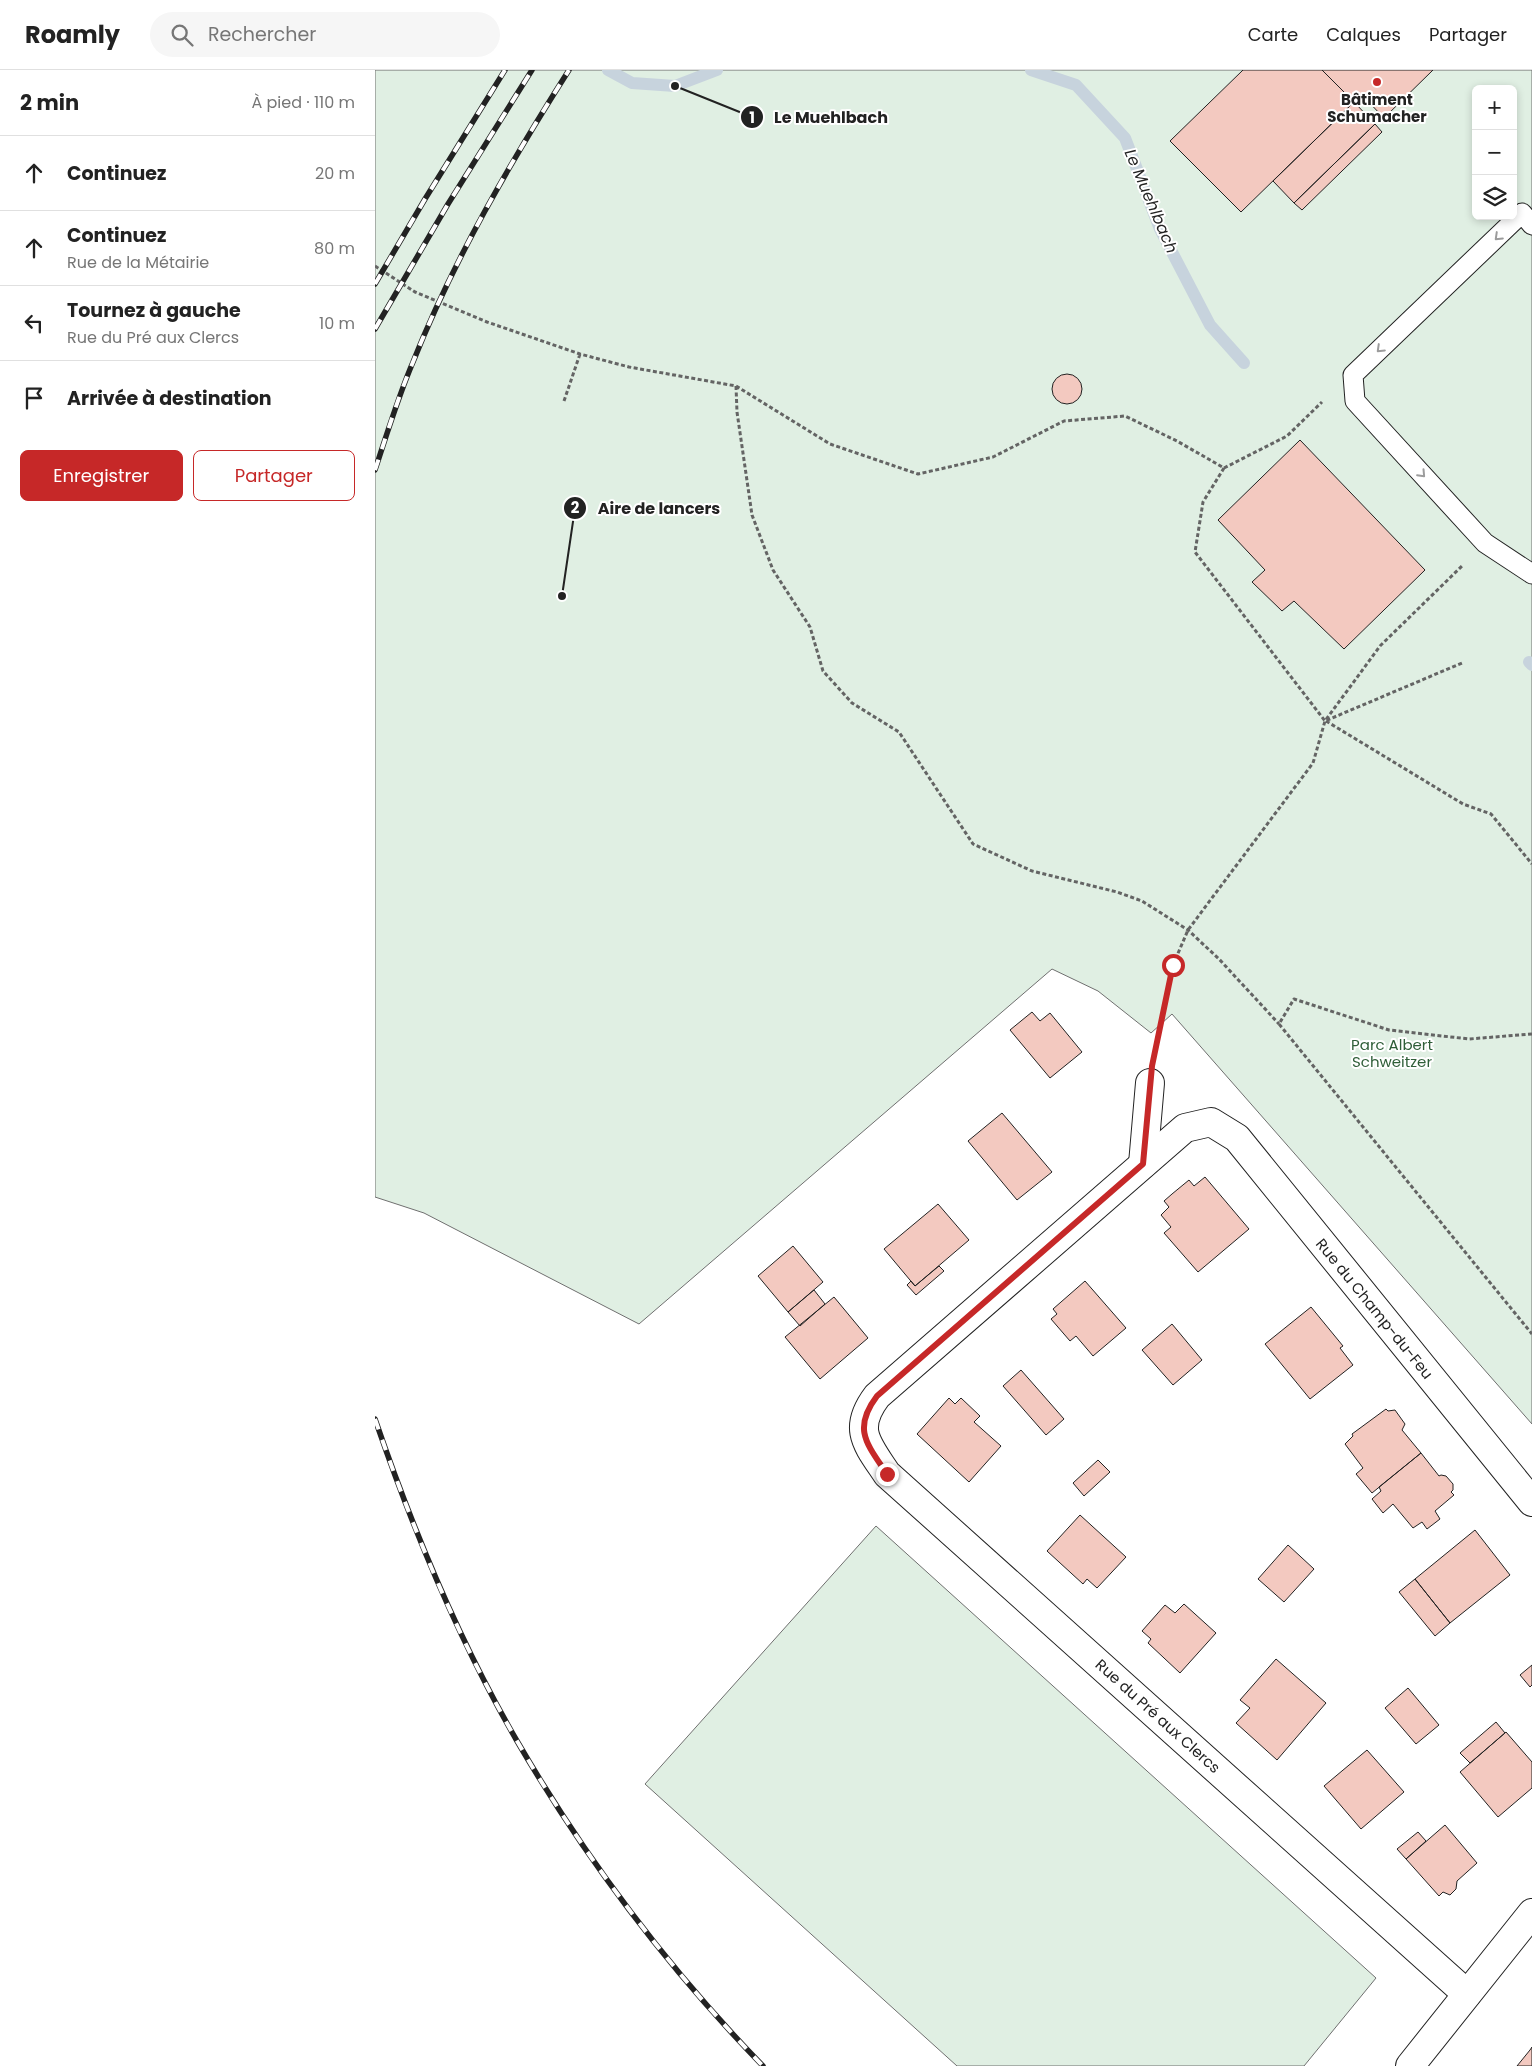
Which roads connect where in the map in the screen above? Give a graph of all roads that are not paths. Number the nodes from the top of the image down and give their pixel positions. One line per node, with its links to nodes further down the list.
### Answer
1 (1529, 213): 2 (lane, one-way to 2)
2 (1532, 574)
3 (1150, 1083): 4 (street)
4 (1143, 1164): 5 (street, Rue du Champ-du-Feu); 7 (street, Rue du Pré aux Clercs)
5 (1532, 1502)
6 (1532, 1913): 7 (street)
7 (1467, 1994): 8 (street)
8 (1410, 2066)

